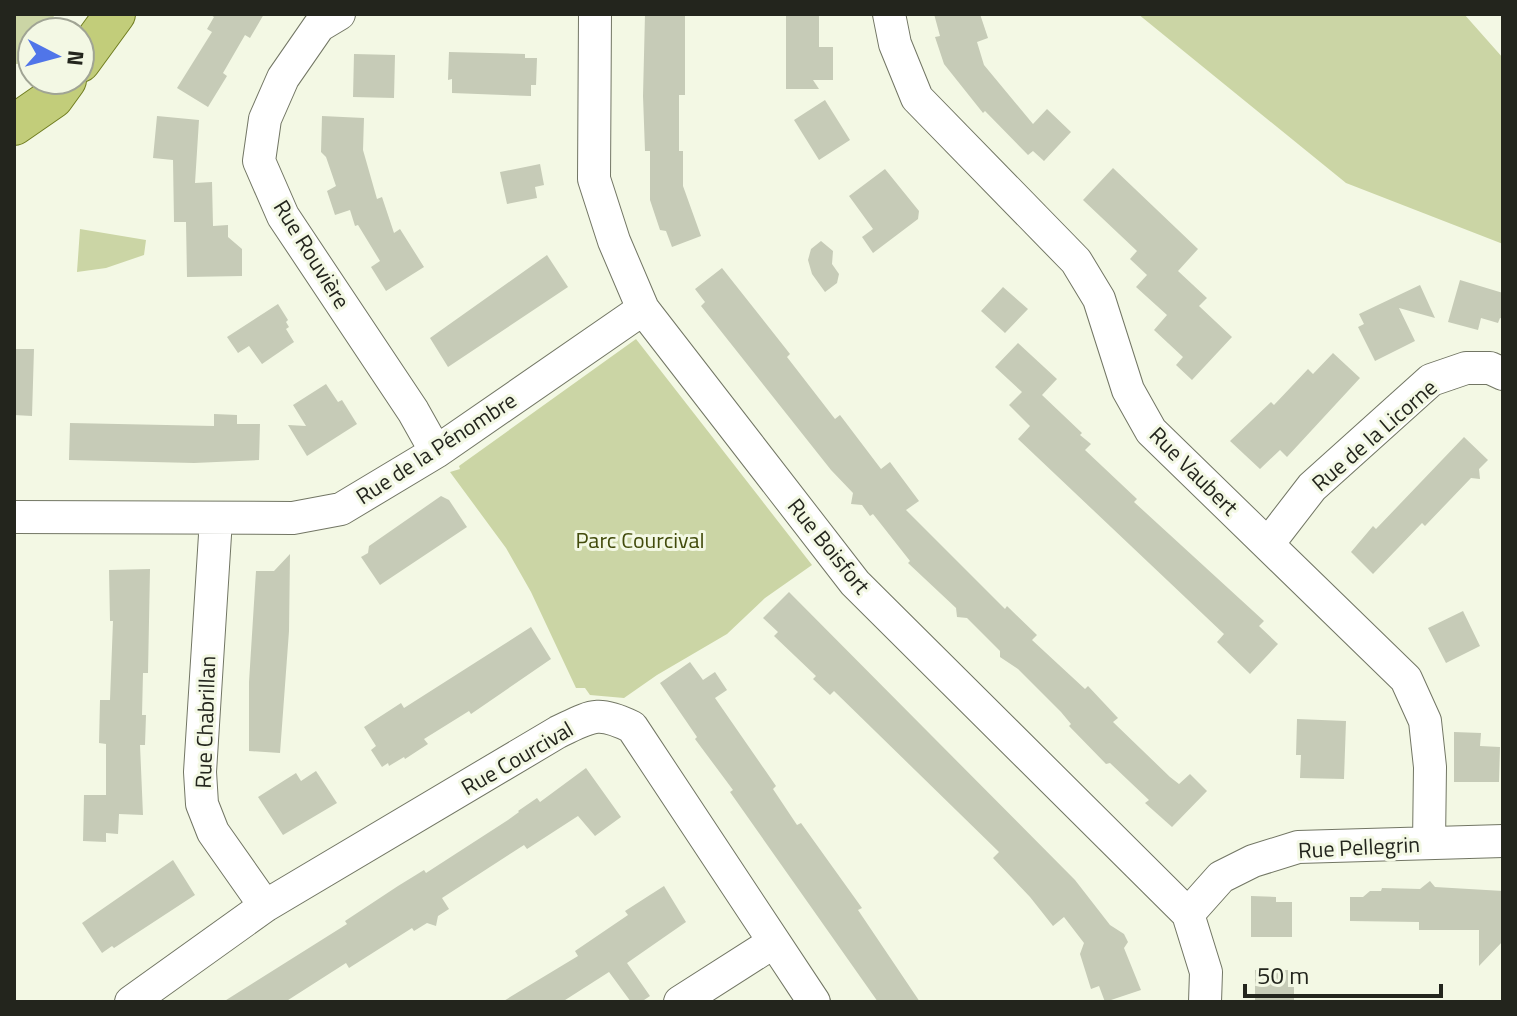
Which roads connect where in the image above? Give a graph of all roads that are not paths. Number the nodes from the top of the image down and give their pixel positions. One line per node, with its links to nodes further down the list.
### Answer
1 (115, 14): 5 (main road)
2 (339, 14): 10 (street, Rue Rouvière)
3 (595, 14): 8 (street, Rue Boisfort)
4 (889, 14): 13 (street, Rue Vaubert)
5 (96, 40)
6 (54, 96): 7 (main road)
7 (14, 125)
8 (643, 309): 10 (street, Rue de la Pénombre); 17 (street, Rue Boisfort)
9 (1503, 374): 13 (street, Rue de la Licorne)
10 (436, 452): 12 (street, Rue de la Pénombre)
11 (14, 517): 12 (street, Rue de la Pénombre)
12 (216, 519): 16 (street, Rue Chabrillan)
13 (1268, 544): 15 (street, Rue Vaubert)
14 (1503, 841): 15 (street, Rue Pellegrin)
15 (1429, 843): 17 (street, Rue Pellegrin)
16 (265, 906): 18 (street, Rue Courcival); 19 (street, Rue Courcival)
17 (1188, 914): 22 (street, Rue Boisfort)
18 (774, 942): 20 (street); 21 (street, Rue Courcival)
19 (131, 1002)
20 (680, 1002)
21 (814, 1002)
22 (1205, 1002)

